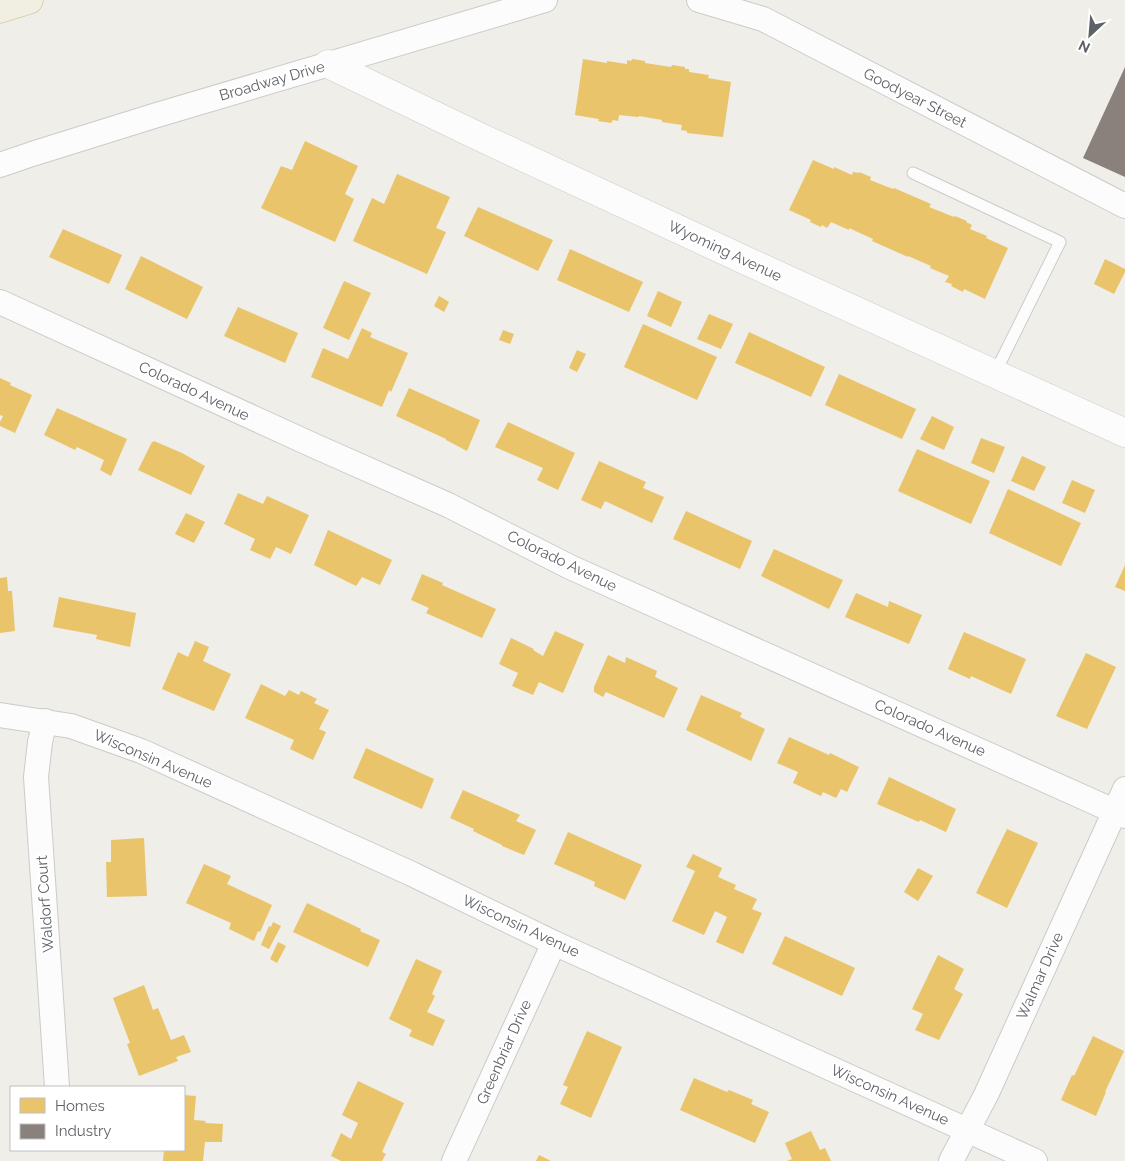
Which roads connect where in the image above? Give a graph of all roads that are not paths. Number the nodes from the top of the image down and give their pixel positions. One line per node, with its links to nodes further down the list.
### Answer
1 (29, 0): 4 (highway)
2 (545, 0): 5 (street, Broadway Drive)
3 (700, 0): 8 (street, Goodyear Street)
4 (0, 9)
5 (328, 64): 6 (street, Broadway Drive); 10 (street, Wyoming Avenue)
6 (0, 165)
7 (913, 173): 10 (lane)
8 (1125, 206)
9 (0, 302): 15 (street, Colorado Avenue)
10 (995, 373): 11 (street, Wyoming Avenue)
11 (1125, 432)
12 (0, 715): 13 (street, Wisconsin Avenue)
13 (45, 722): 16 (street, Wisconsin Avenue); 17 (street, Waldorf Court)
14 (1125, 789): 15 (street, Walmar Drive)
15 (1120, 814): 18 (street, Walmar Drive)
16 (554, 943): 18 (street, Wisconsin Avenue); 19 (street, Greenbriar Drive)
17 (57, 1086)
18 (968, 1130): 20 (street, Walmar Drive); 21 (street, Wisconsin Avenue)
19 (454, 1161)
20 (951, 1161)
21 (1035, 1161)

